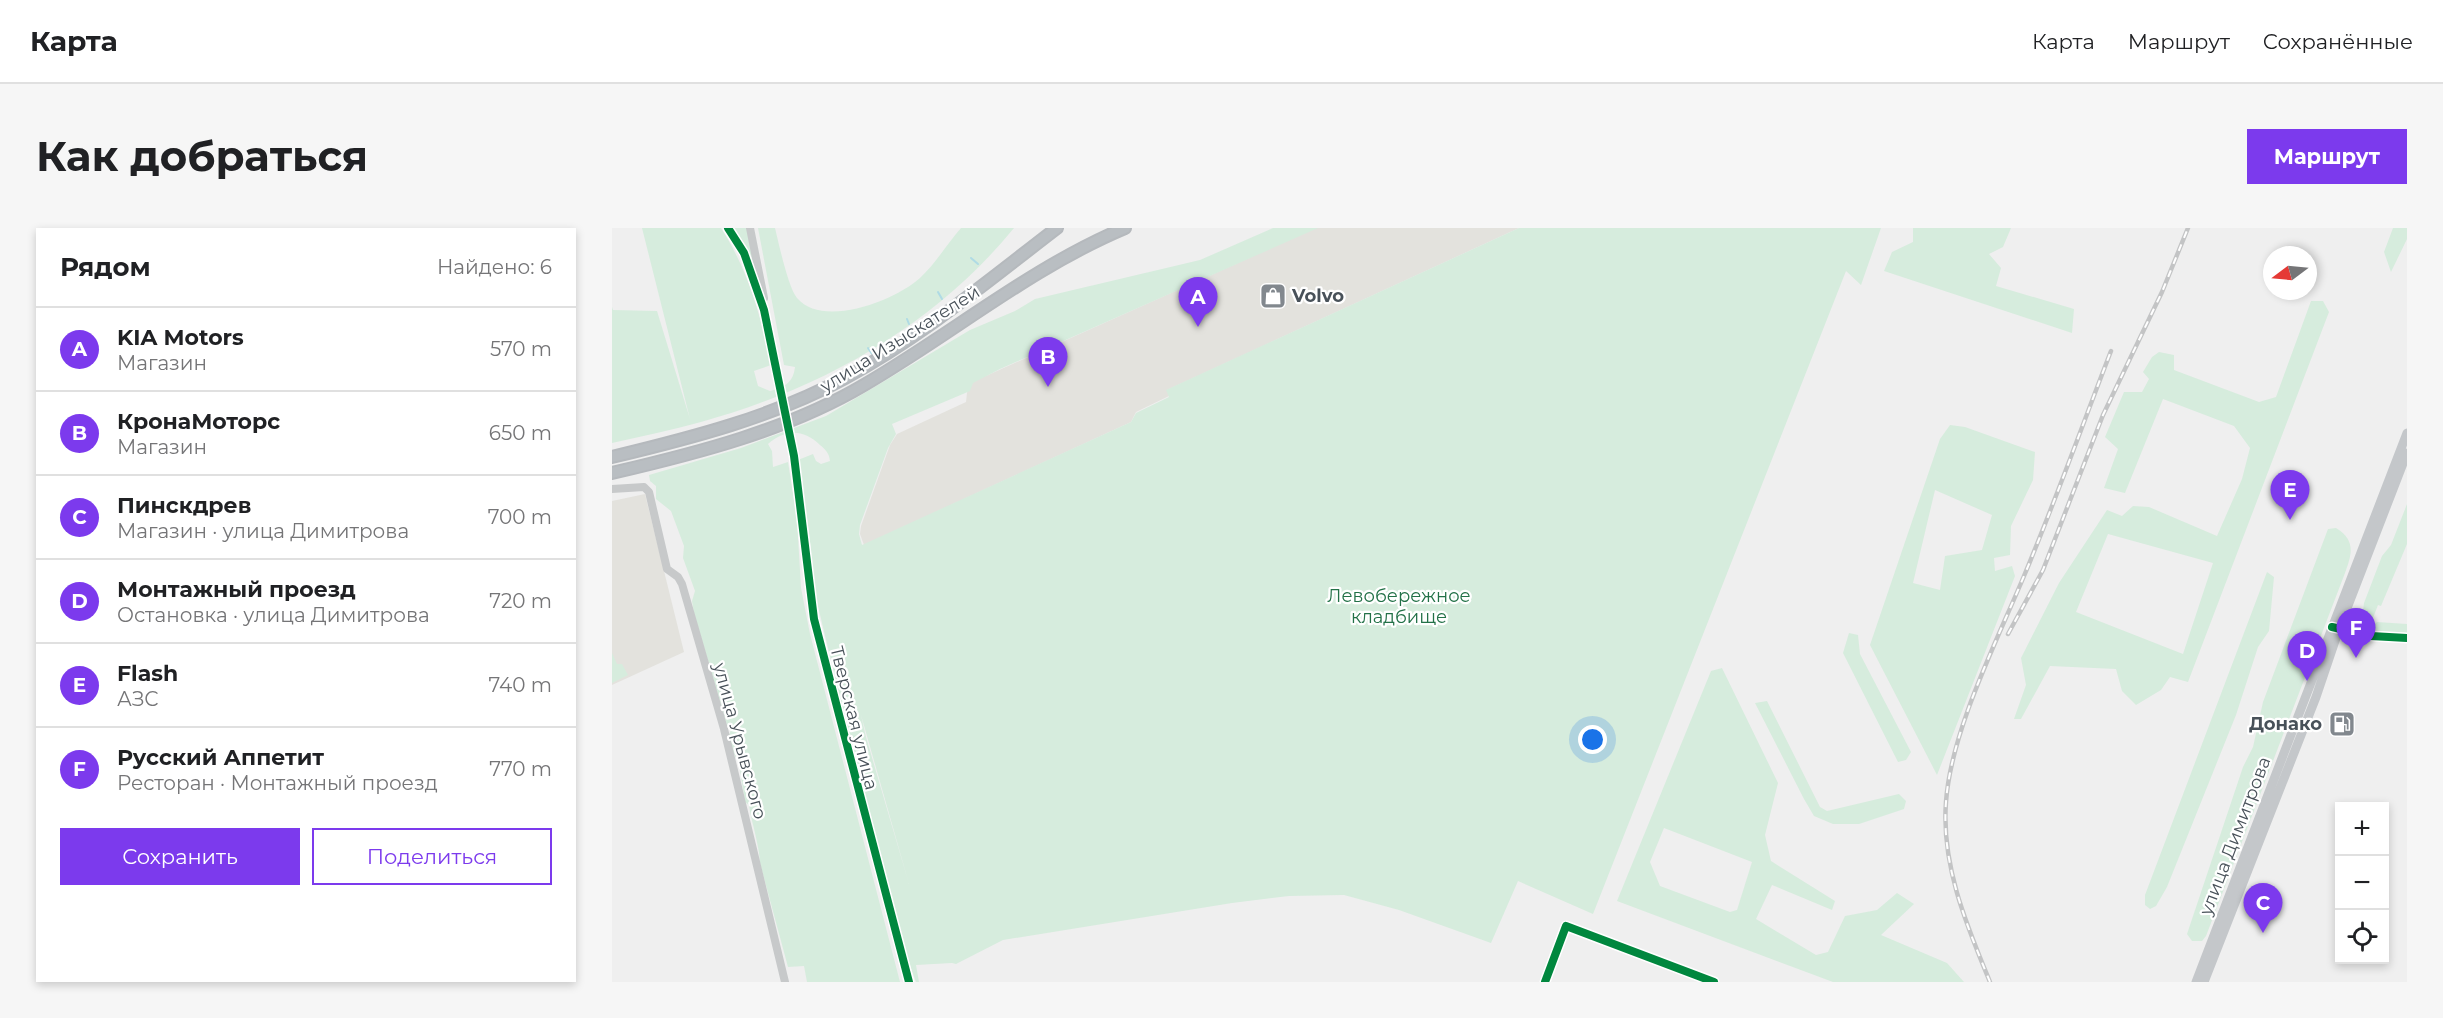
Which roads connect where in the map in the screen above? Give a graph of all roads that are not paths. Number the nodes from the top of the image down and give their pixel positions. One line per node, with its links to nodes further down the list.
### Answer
1 (728, 228): 5 (street)
2 (750, 228): 5 (street)
3 (1057, 228): 8 (highway, улица Изыскателей)
4 (1125, 228): 9 (highway, улица Изыскателей)
5 (776, 368): 14 (street, Тверская улица, bridge)
6 (2407, 433): 11 (main road, улица Димитрова)
7 (2407, 453): 11 (main road, улица Димитрова)
8 (612, 457)
9 (612, 473)
10 (612, 489): 13 (street, улица Урывского)
11 (2336, 628): 12 (street); 17 (main road, улица Димитрова); 18 (main road, улица Димитрова)
12 (2407, 638)
13 (785, 982)
14 (909, 982)
15 (1545, 982): 16 (street)
16 (1714, 982)
17 (2196, 982)
18 (2204, 982)

